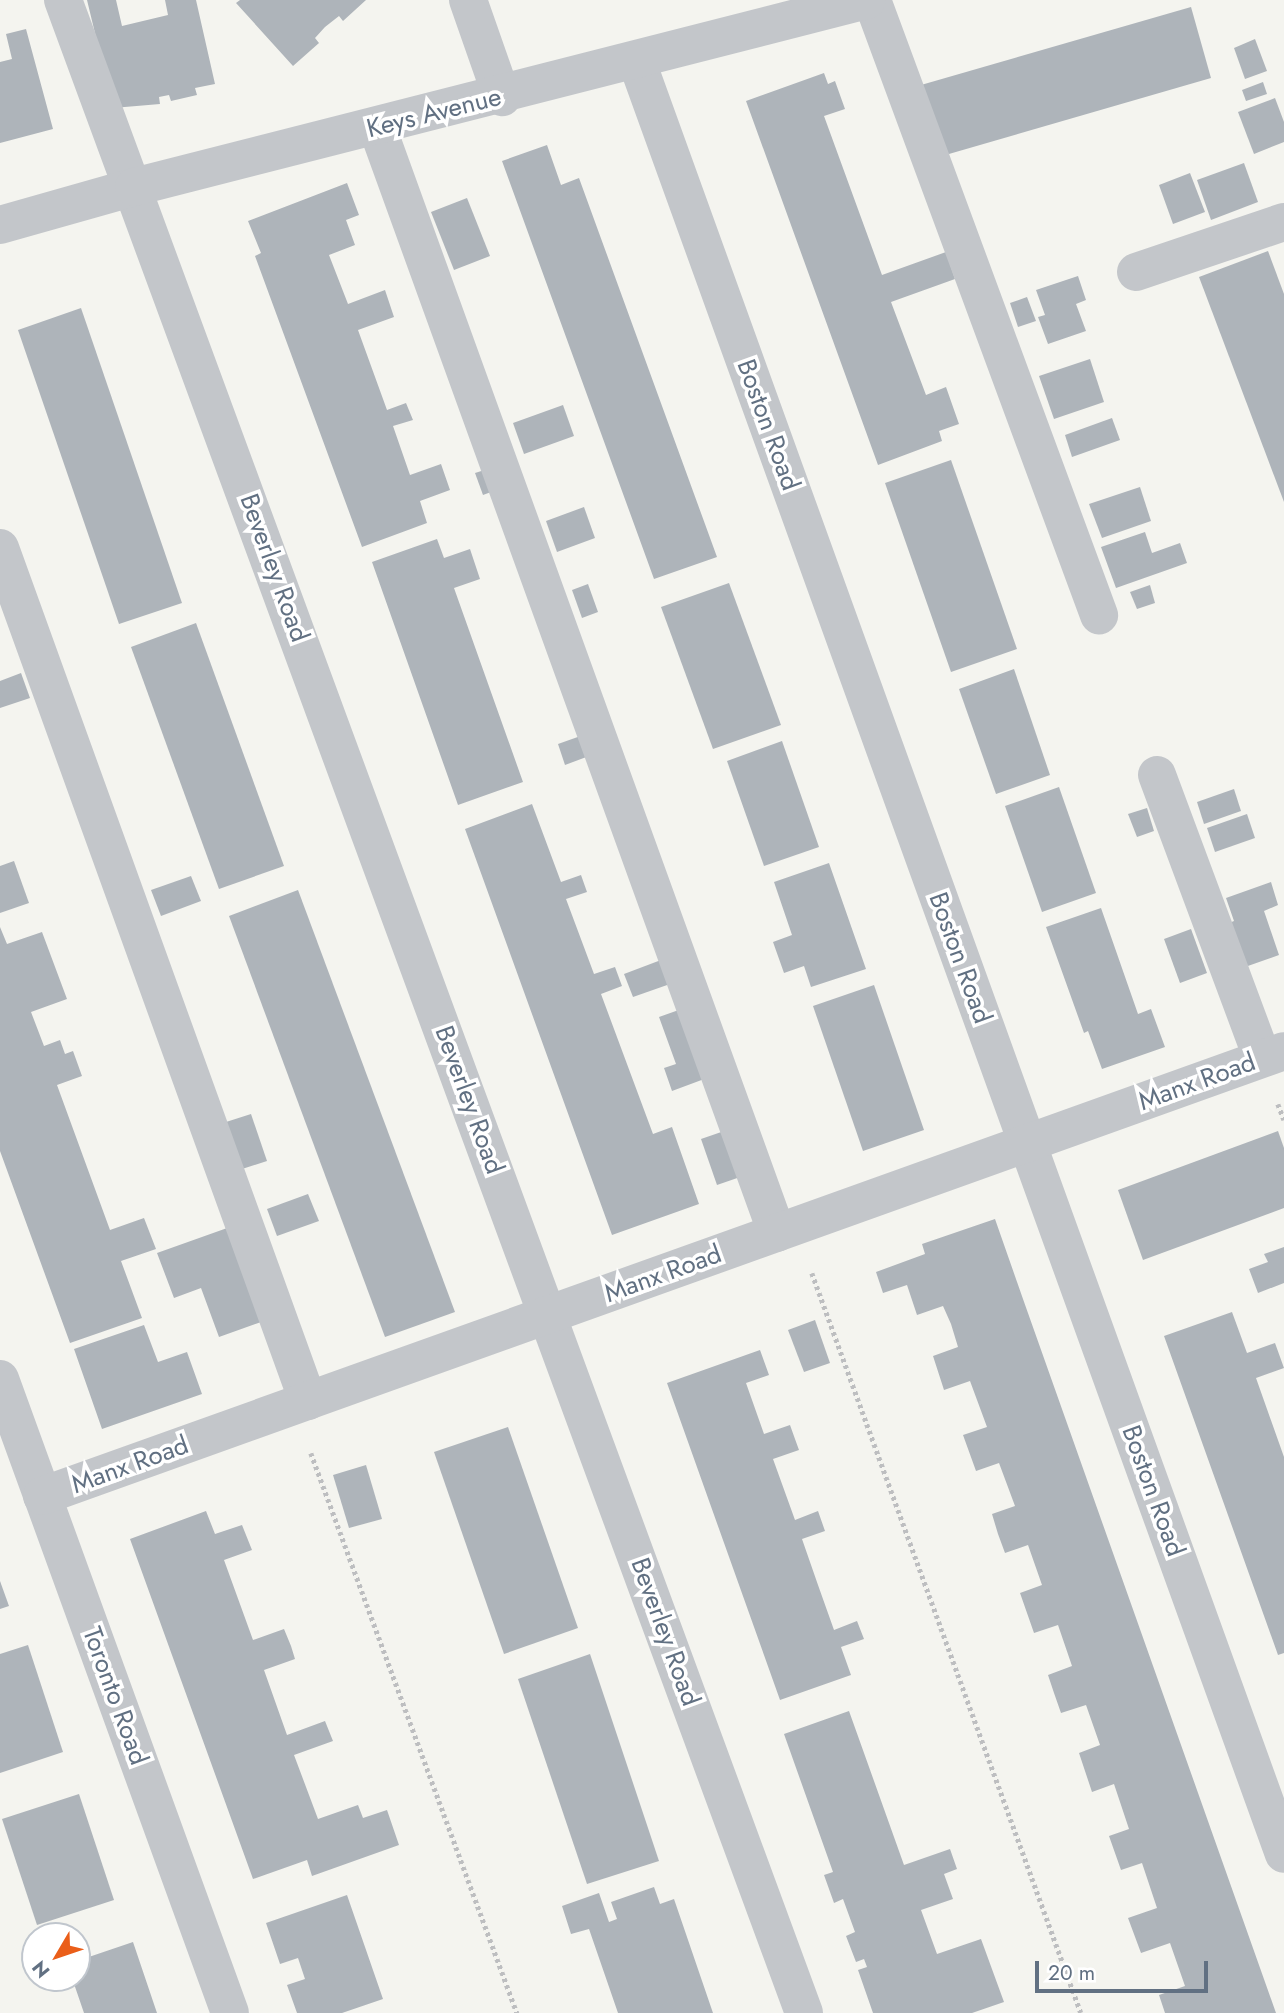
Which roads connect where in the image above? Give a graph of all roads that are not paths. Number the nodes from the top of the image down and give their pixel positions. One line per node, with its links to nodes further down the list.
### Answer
1 (63, 0): 7 (street, Beverley Road)
2 (468, 0): 5 (street)
3 (870, 0): 4 (street, Keys Avenue); 12 (street)
4 (637, 62): 5 (street, Keys Avenue); 15 (street, Boston Road)
5 (502, 97): 6 (street, Keys Avenue)
6 (377, 127): 7 (street, Keys Avenue); 16 (street)
7 (134, 187): 9 (street, Keys Avenue); 17 (street, Beverley Road)
8 (1284, 222): 10 (street)
9 (0, 225)
10 (1136, 272)
11 (0, 548): 19 (street)
12 (1100, 615)
13 (1157, 775): 14 (street)
14 (1273, 1054): 15 (street, Manx Road)
15 (1027, 1143): 16 (street, Manx Road); 21 (street, Boston Road)
16 (786, 1230): 17 (street, Manx Road)
17 (548, 1315): 19 (street, Manx Road); 23 (street, Beverley Road)
18 (0, 1379): 20 (street, Toronto Road)
19 (301, 1404): 20 (street, Manx Road)
20 (42, 1496): 22 (street, Toronto Road)
21 (1284, 1854)
22 (230, 2013)
23 (804, 2013)

